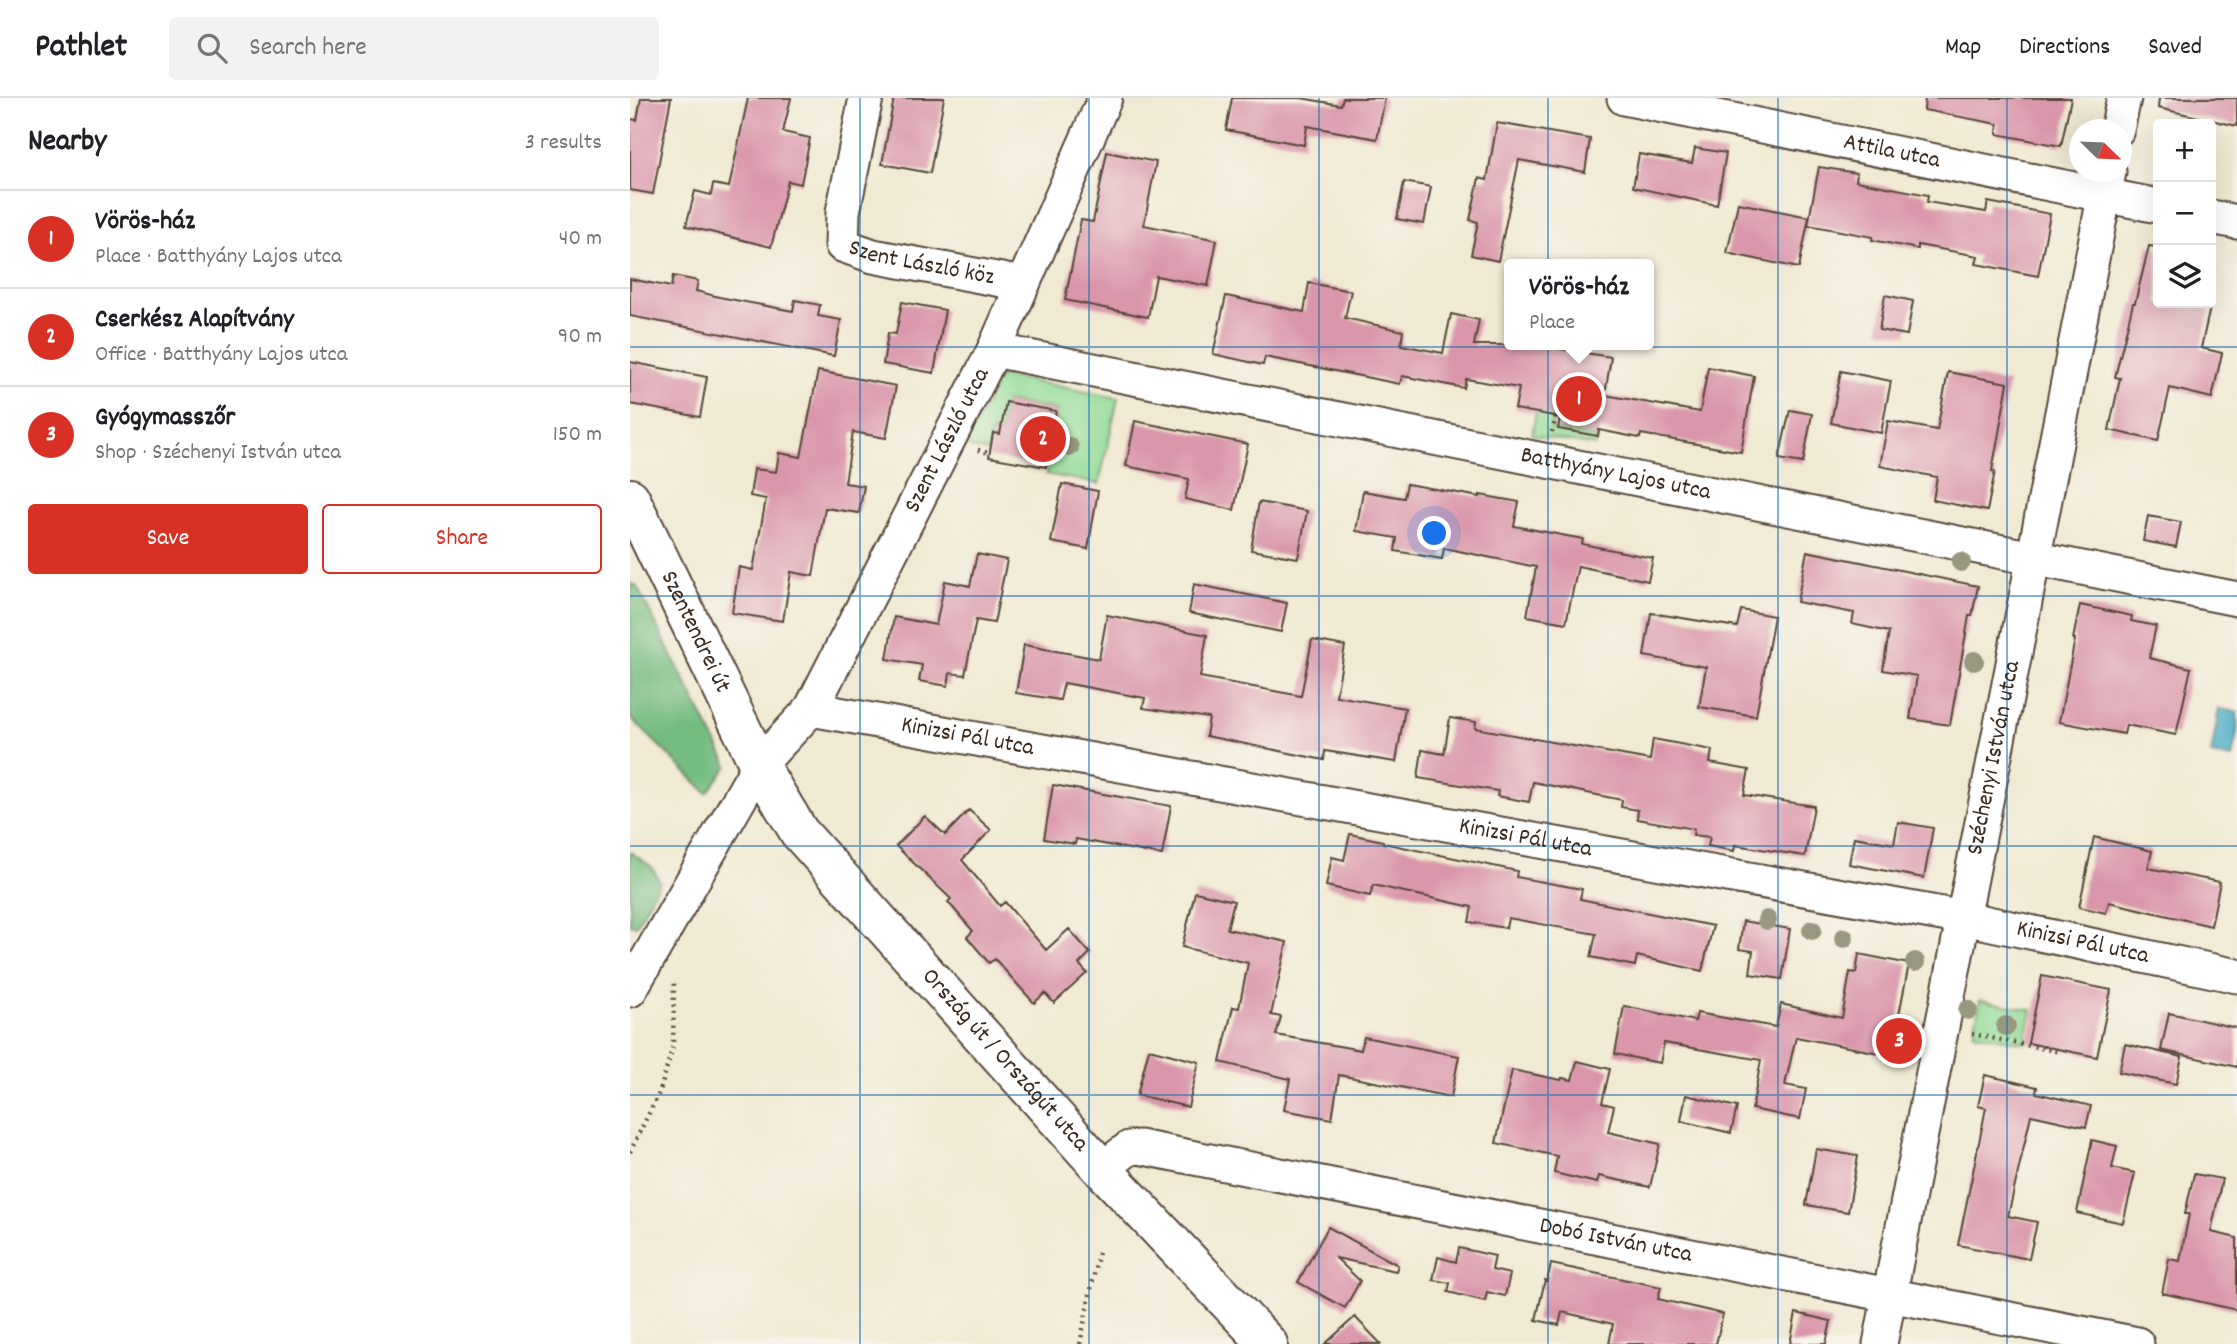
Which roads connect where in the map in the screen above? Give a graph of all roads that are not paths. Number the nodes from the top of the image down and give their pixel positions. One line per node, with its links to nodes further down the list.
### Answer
1 (866, 98): 10 (street, Szent László köz)
2 (1105, 98): 10 (street, Szent László utca)
3 (1624, 98): 6 (street, Attila utca)
4 (2124, 98): 5 (street)
5 (2119, 119)
6 (2107, 183): 7 (street, Attila utca); 13 (street, Széchenyi István utca)
7 (2153, 204)
8 (2216, 218): 9 (street)
9 (2237, 222)
10 (1023, 284): 11 (street, Szent László utca)
11 (994, 350): 13 (street, Batthyány Lajos utca); 15 (street, Szent László utca)
12 (630, 498): 16 (main road, Szentendrei út)
13 (2034, 558): 14 (street, Batthyány Lajos utca); 17 (street, Széchenyi István utca)
14 (2237, 599)
15 (811, 709): 16 (street, Szent László utca); 17 (street, Kinizsi Pál utca)
16 (759, 765): 19 (street, Szent László utca); 20 (main road, Ország út / Országút utca)
17 (1964, 918): 18 (street, Kinizsi Pál utca); 21 (street, Széchenyi István utca)
18 (2237, 976)
19 (630, 990)
20 (1102, 1168): 21 (street, Dobó István utca); 22 (main road, Ország út / Országút utca)
21 (1890, 1294): 23 (street, Széchenyi István utca); 24 (street, Dobó István utca)
22 (1268, 1344)
23 (1880, 1344)
24 (2137, 1344)

